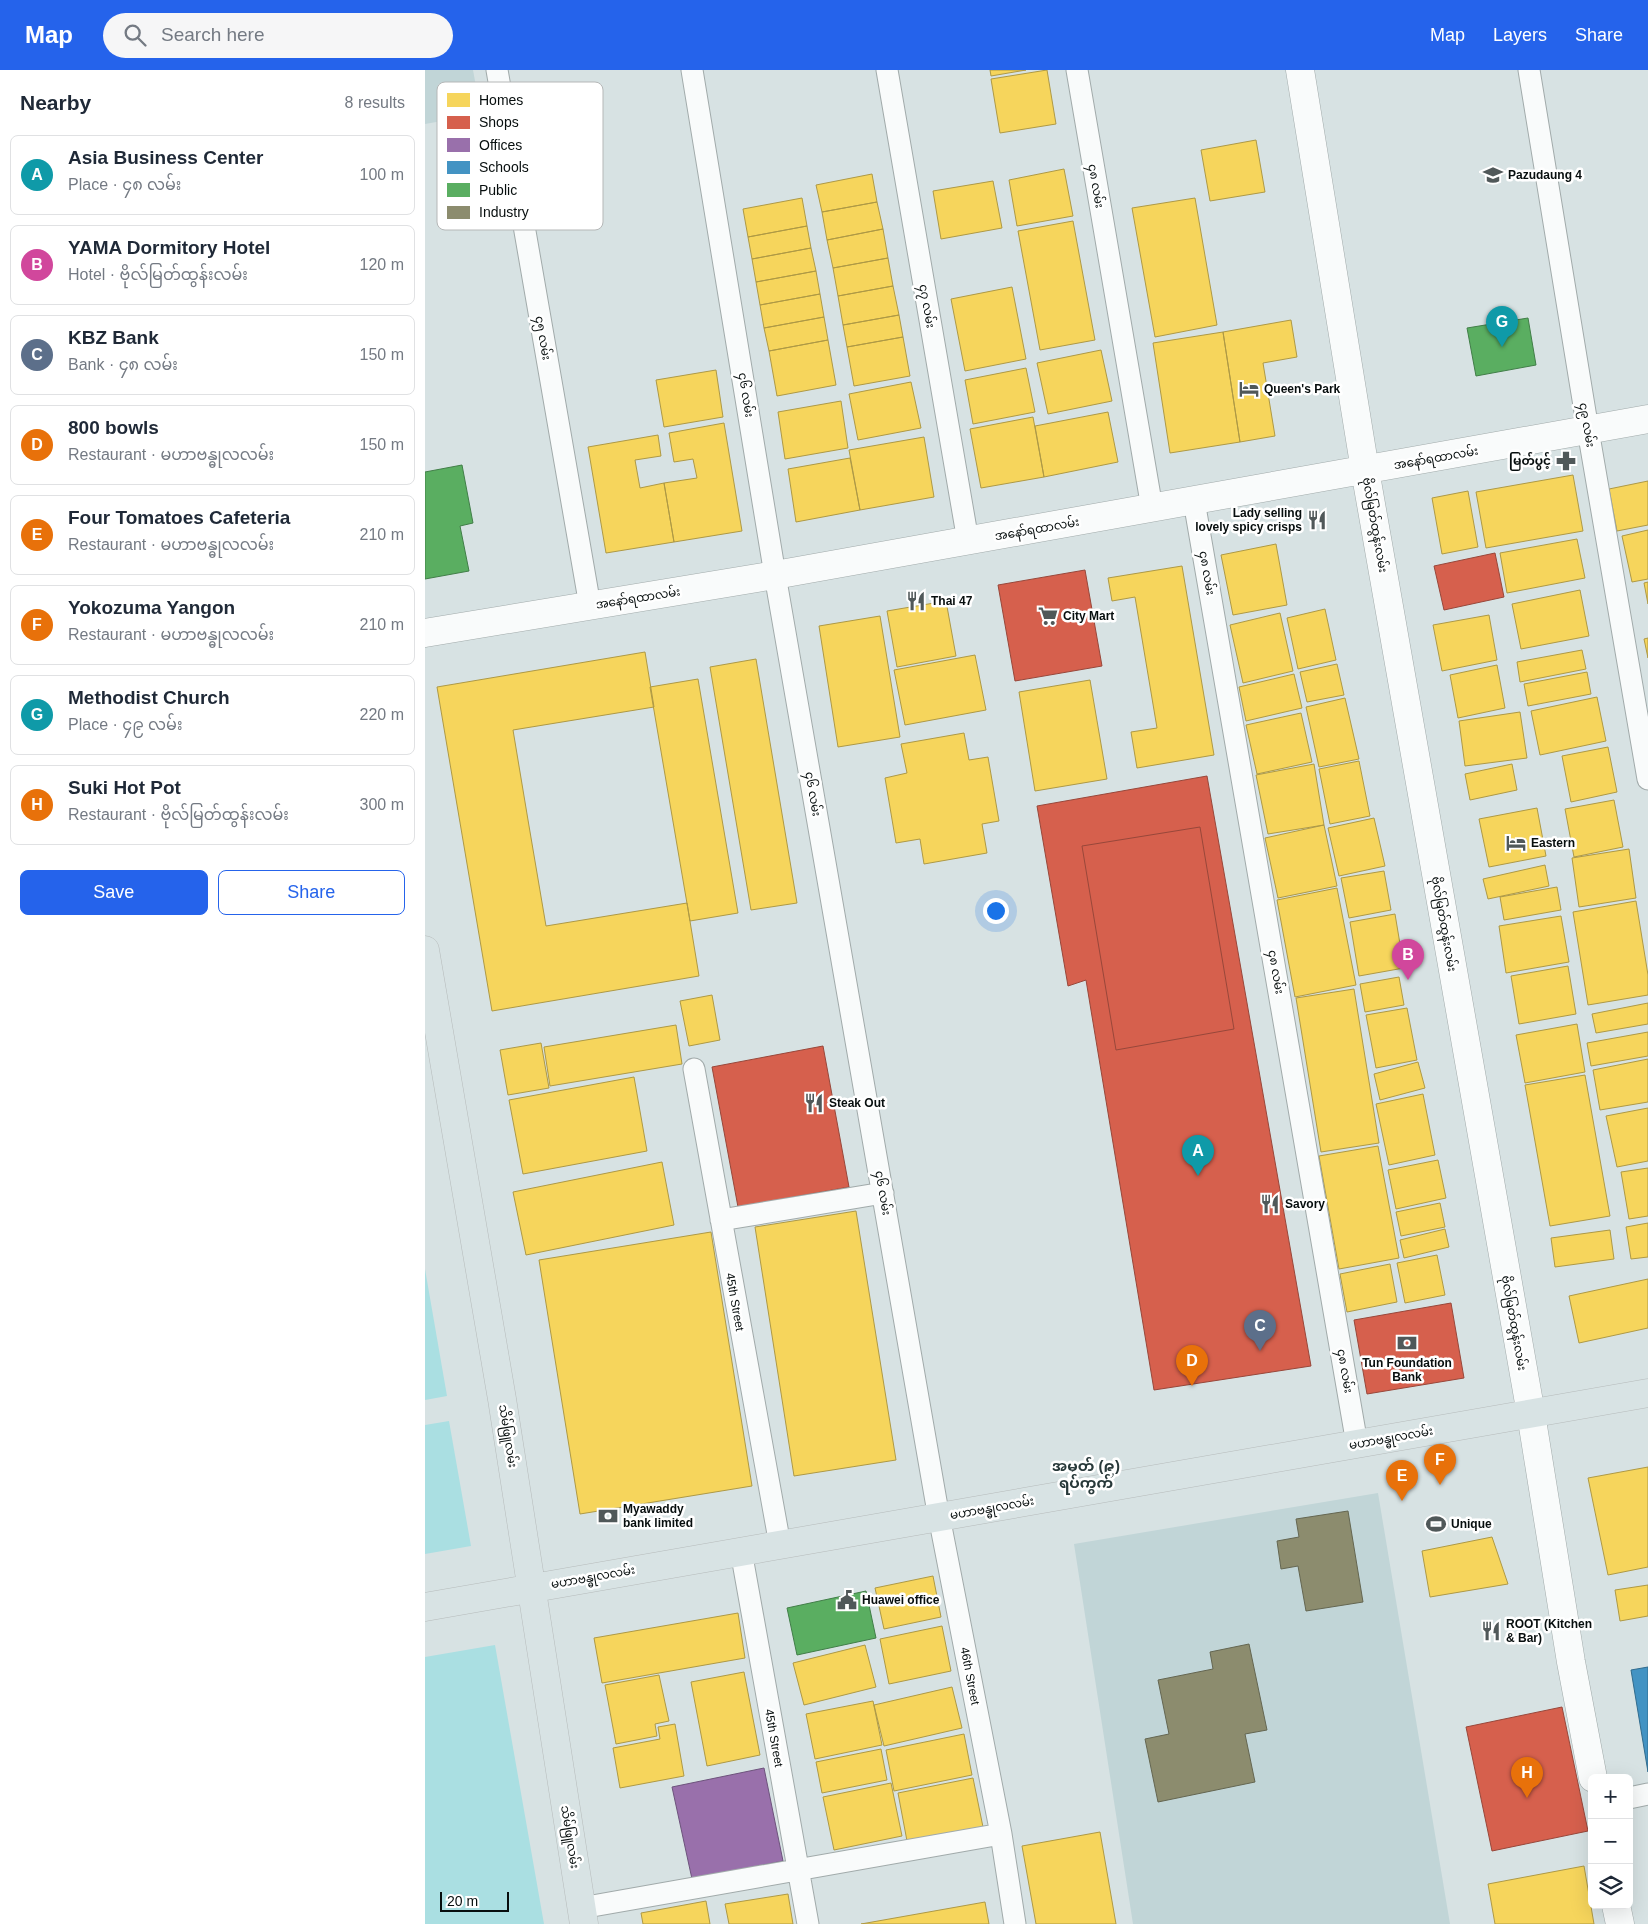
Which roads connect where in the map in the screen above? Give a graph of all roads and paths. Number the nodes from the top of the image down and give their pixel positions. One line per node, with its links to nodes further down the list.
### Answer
1 (692, 70): 13 (street, ၄၆ လမ်း)
2 (887, 70): 12 (street, ၄၇ လမ်း)
3 (1077, 70): 11 (street, ၄၈ လမ်း)
4 (1300, 70): 9 (main road, ဗိုလ်မြတ်ထွန်းလမ်း)
5 (1529, 70): 8 (street, ၄၉ လမ်း)
6 (525, 230): 14 (street, ၄၅ လမ်း)
7 (1648, 419): 8 (main road, အနော်ရထာလမ်း)
8 (1588, 430): 9 (main road, အနော်ရထာလမ်း); 16 (street, ၄၉ လမ်း)
9 (1365, 470): 10 (main road, အနော်ရထာလမ်း); 22 (main road, ဗိုလ်မြတ်ထွန်းလမ်း)
10 (1194, 501): 11 (main road, အနော်ရထာလမ်း); 23 (street, ၄၈ လမ်း)
11 (1152, 508): 12 (main road, အနော်ရထာလမ်း)
12 (968, 541): 13 (main road, အနော်ရထာလမ်း)
13 (775, 575): 14 (main road, အနော်ရထာလမ်း); 19 (street, ၄၆ လမ်း)
14 (590, 606): 15 (main road, အနော်ရထာလမ်း)
15 (425, 634)
16 (1648, 780)
17 (425, 950): 27 (main road, သိမ်ဖြူလမ်း)
18 (694, 1069): 20 (street, 45th Street)
19 (883, 1193): 20 (street); 24 (street, ၄၆ လမ်း)
20 (721, 1220): 25 (street, 45th Street)
21 (1648, 1394): 22 (main road, မဟာဗန္ဓုလလမ်း)
22 (1531, 1414): 23 (main road, မဟာဗန္ဓုလလမ်း); 29 (main road, ဗိုလ်မြတ်ထွန်းလမ်း)
23 (1357, 1444): 24 (main road, မဟာဗန္ဓုလလမ်း)
24 (938, 1509): 25 (main road, မဟာဗန္ဓုလလမ်း); 32 (street, 46th Street)
25 (778, 1535): 26 (main road, မဟာဗန္ဓုလလမ်း)
26 (741, 1551): 27 (main road, မဟာဗန္ဓုလလမ်း); 33 (street, 45th Street)
27 (531, 1588): 28 (main road, မဟာဗန္ဓုလလမ်း); 35 (main road, သိမ်ဖြူလမ်း)
28 (425, 1607)
29 (1592, 1774)
30 (1648, 1794): 31 (street)
31 (1633, 1797)
32 (1001, 1834): 33 (street); 37 (street, 46th Street)
33 (798, 1870): 35 (street); 36 (street, 45th Street)
34 (1617, 1909): 38 (main road)
35 (582, 1916)
36 (808, 1924)
37 (1015, 1924)
38 (1620, 1924)

